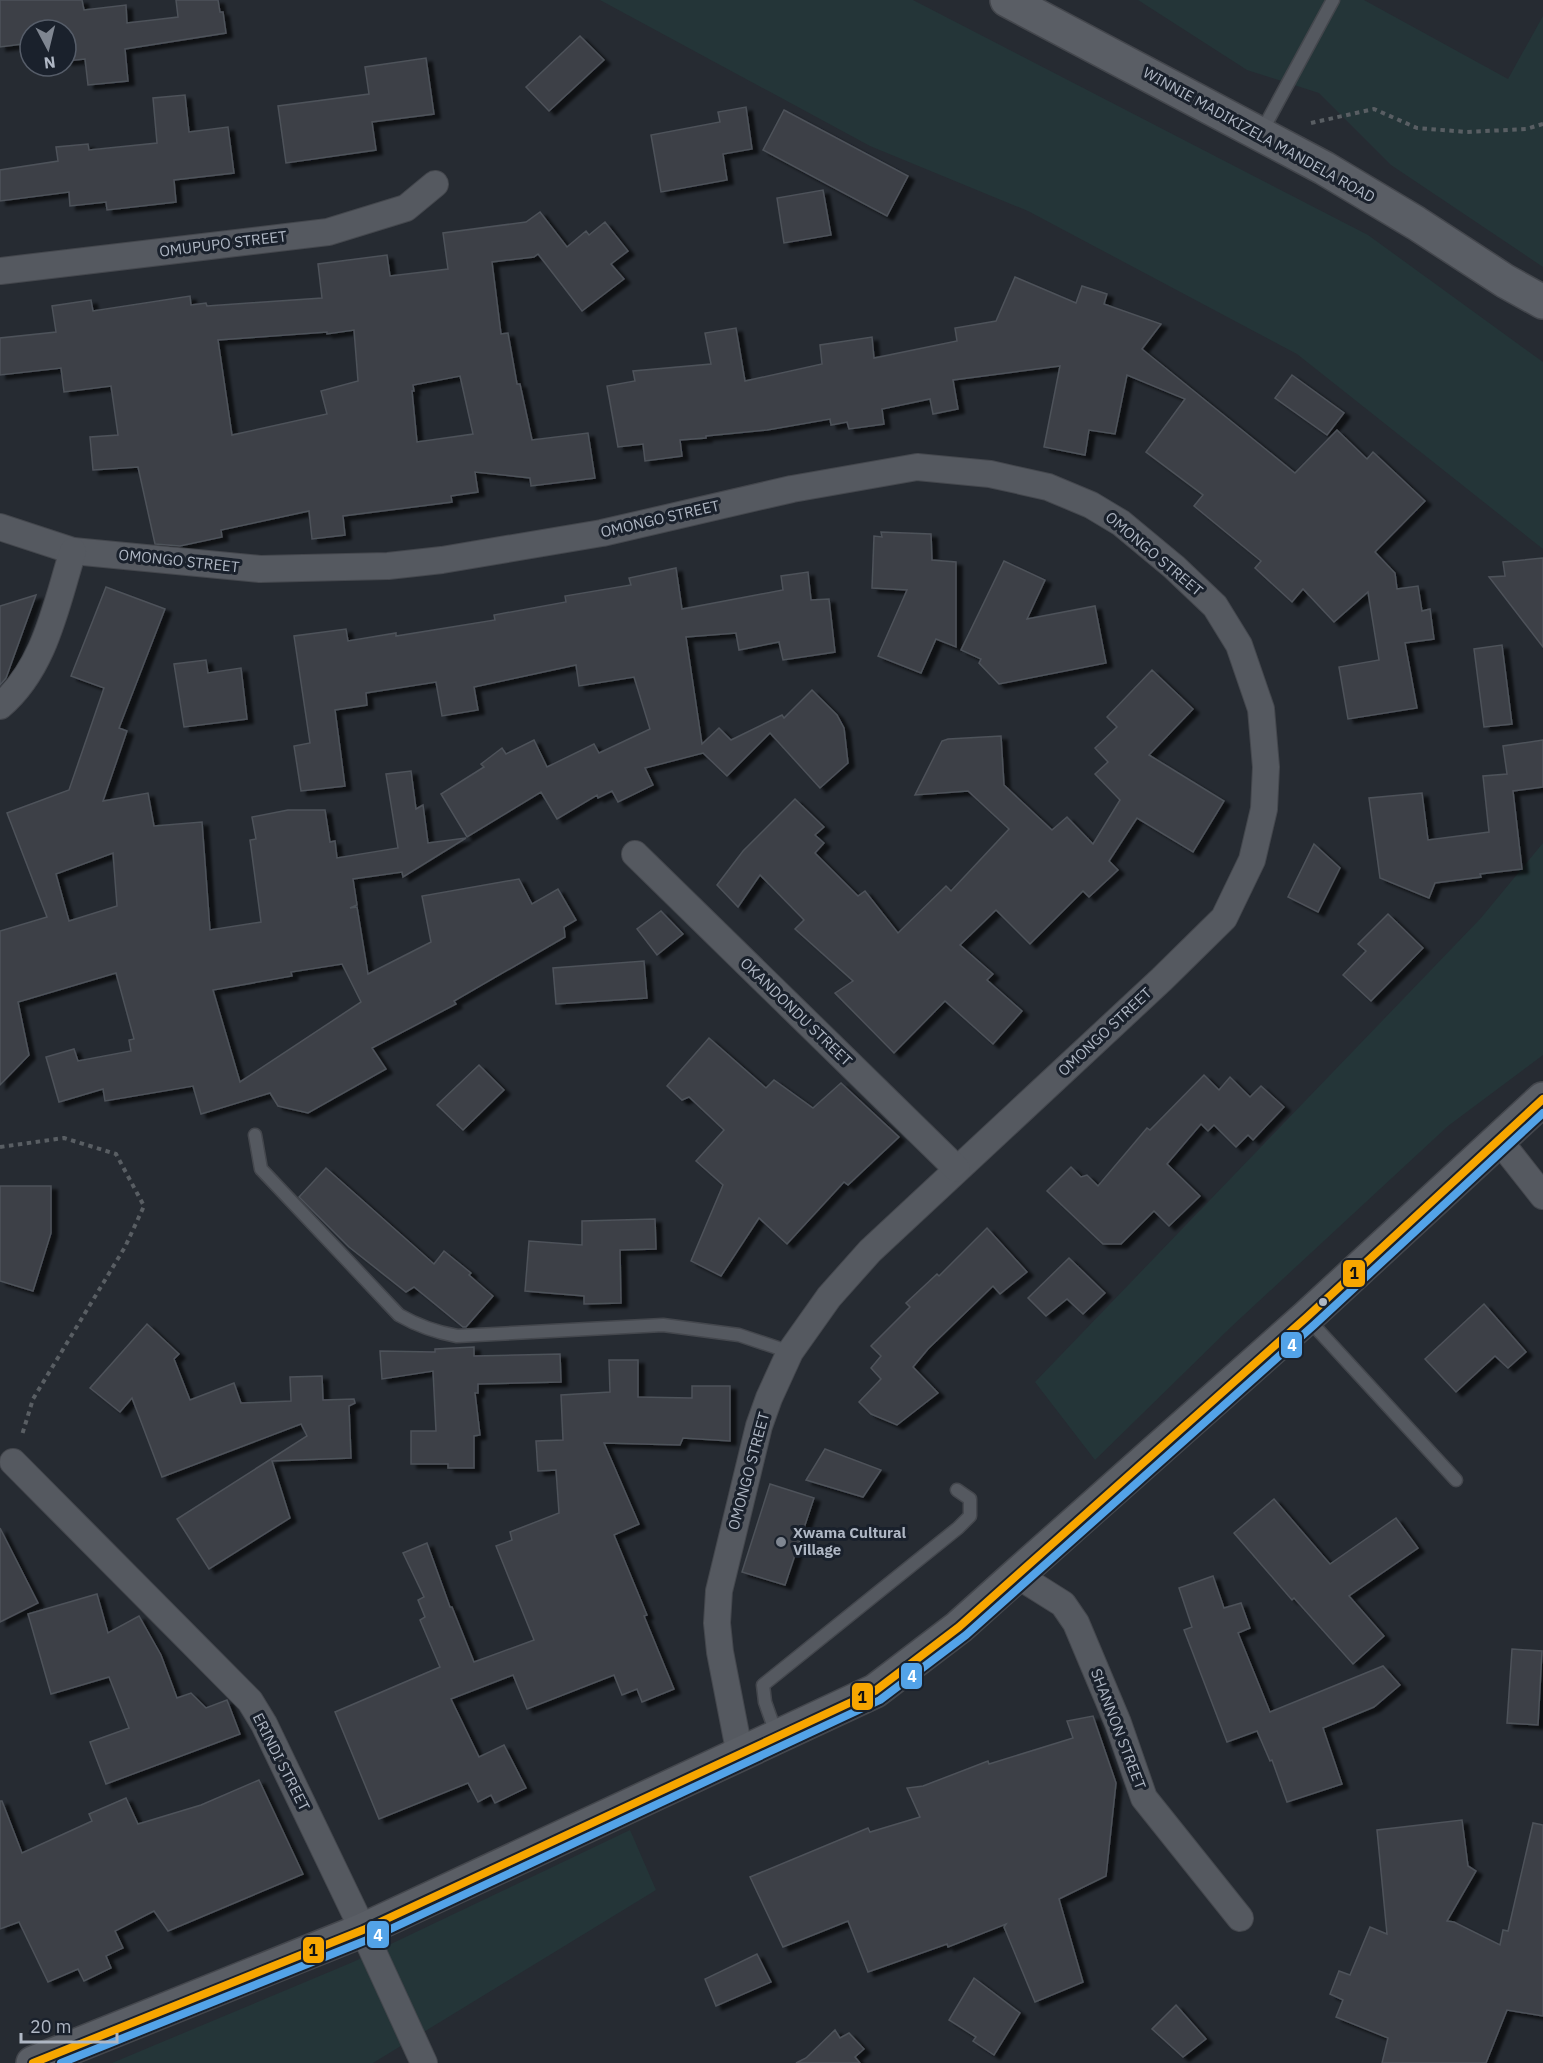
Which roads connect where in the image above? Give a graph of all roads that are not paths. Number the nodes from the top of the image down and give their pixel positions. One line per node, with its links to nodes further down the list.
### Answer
1 (1007, 0): 3 (main road, WINNIE MADIKIZELA MANDELA ROAD)
2 (1333, 0): 3 (lane)
3 (1260, 134): 6 (main road, WINNIE MADIKIZELA MANDELA ROAD)
4 (435, 184): 5 (street, OMUPUPO STREET)
5 (0, 271)
6 (1505, 281): 7 (main road, WINNIE MADIKIZELA MANDELA ROAD); 8 (main road, WINNIE MADIKIZELA MANDELA ROAD)
7 (1543, 302)
8 (1543, 318)
9 (0, 527): 10 (street, OMONGO STREET)
10 (73, 551): 11 (street); 16 (street, OMONGO STREET)
11 (0, 706)
12 (635, 854): 16 (street, OKANDONDU STREET)
13 (1543, 1099): 15 (main road)
14 (255, 1135): 19 (lane)
15 (1498, 1139): 17 (street); 18 (main road)
16 (957, 1169): 19 (street, OMONGO STREET)
17 (1543, 1196)
18 (1306, 1317): 21 (lane); 23 (main road)
19 (790, 1352): 25 (street, OMONGO STREET)
20 (13, 1462): 27 (street, ERINDI STREET)
21 (1456, 1480)
22 (957, 1490): 24 (lane)
23 (1017, 1575): 24 (main road); 26 (street, SHANNON STREET)
24 (777, 1737): 25 (main road)
25 (740, 1755): 27 (main road)
26 (1240, 1918)
27 (363, 1930): 28 (main road); 29 (street, ERINDI STREET)
28 (33, 2063)
29 (424, 2063)

